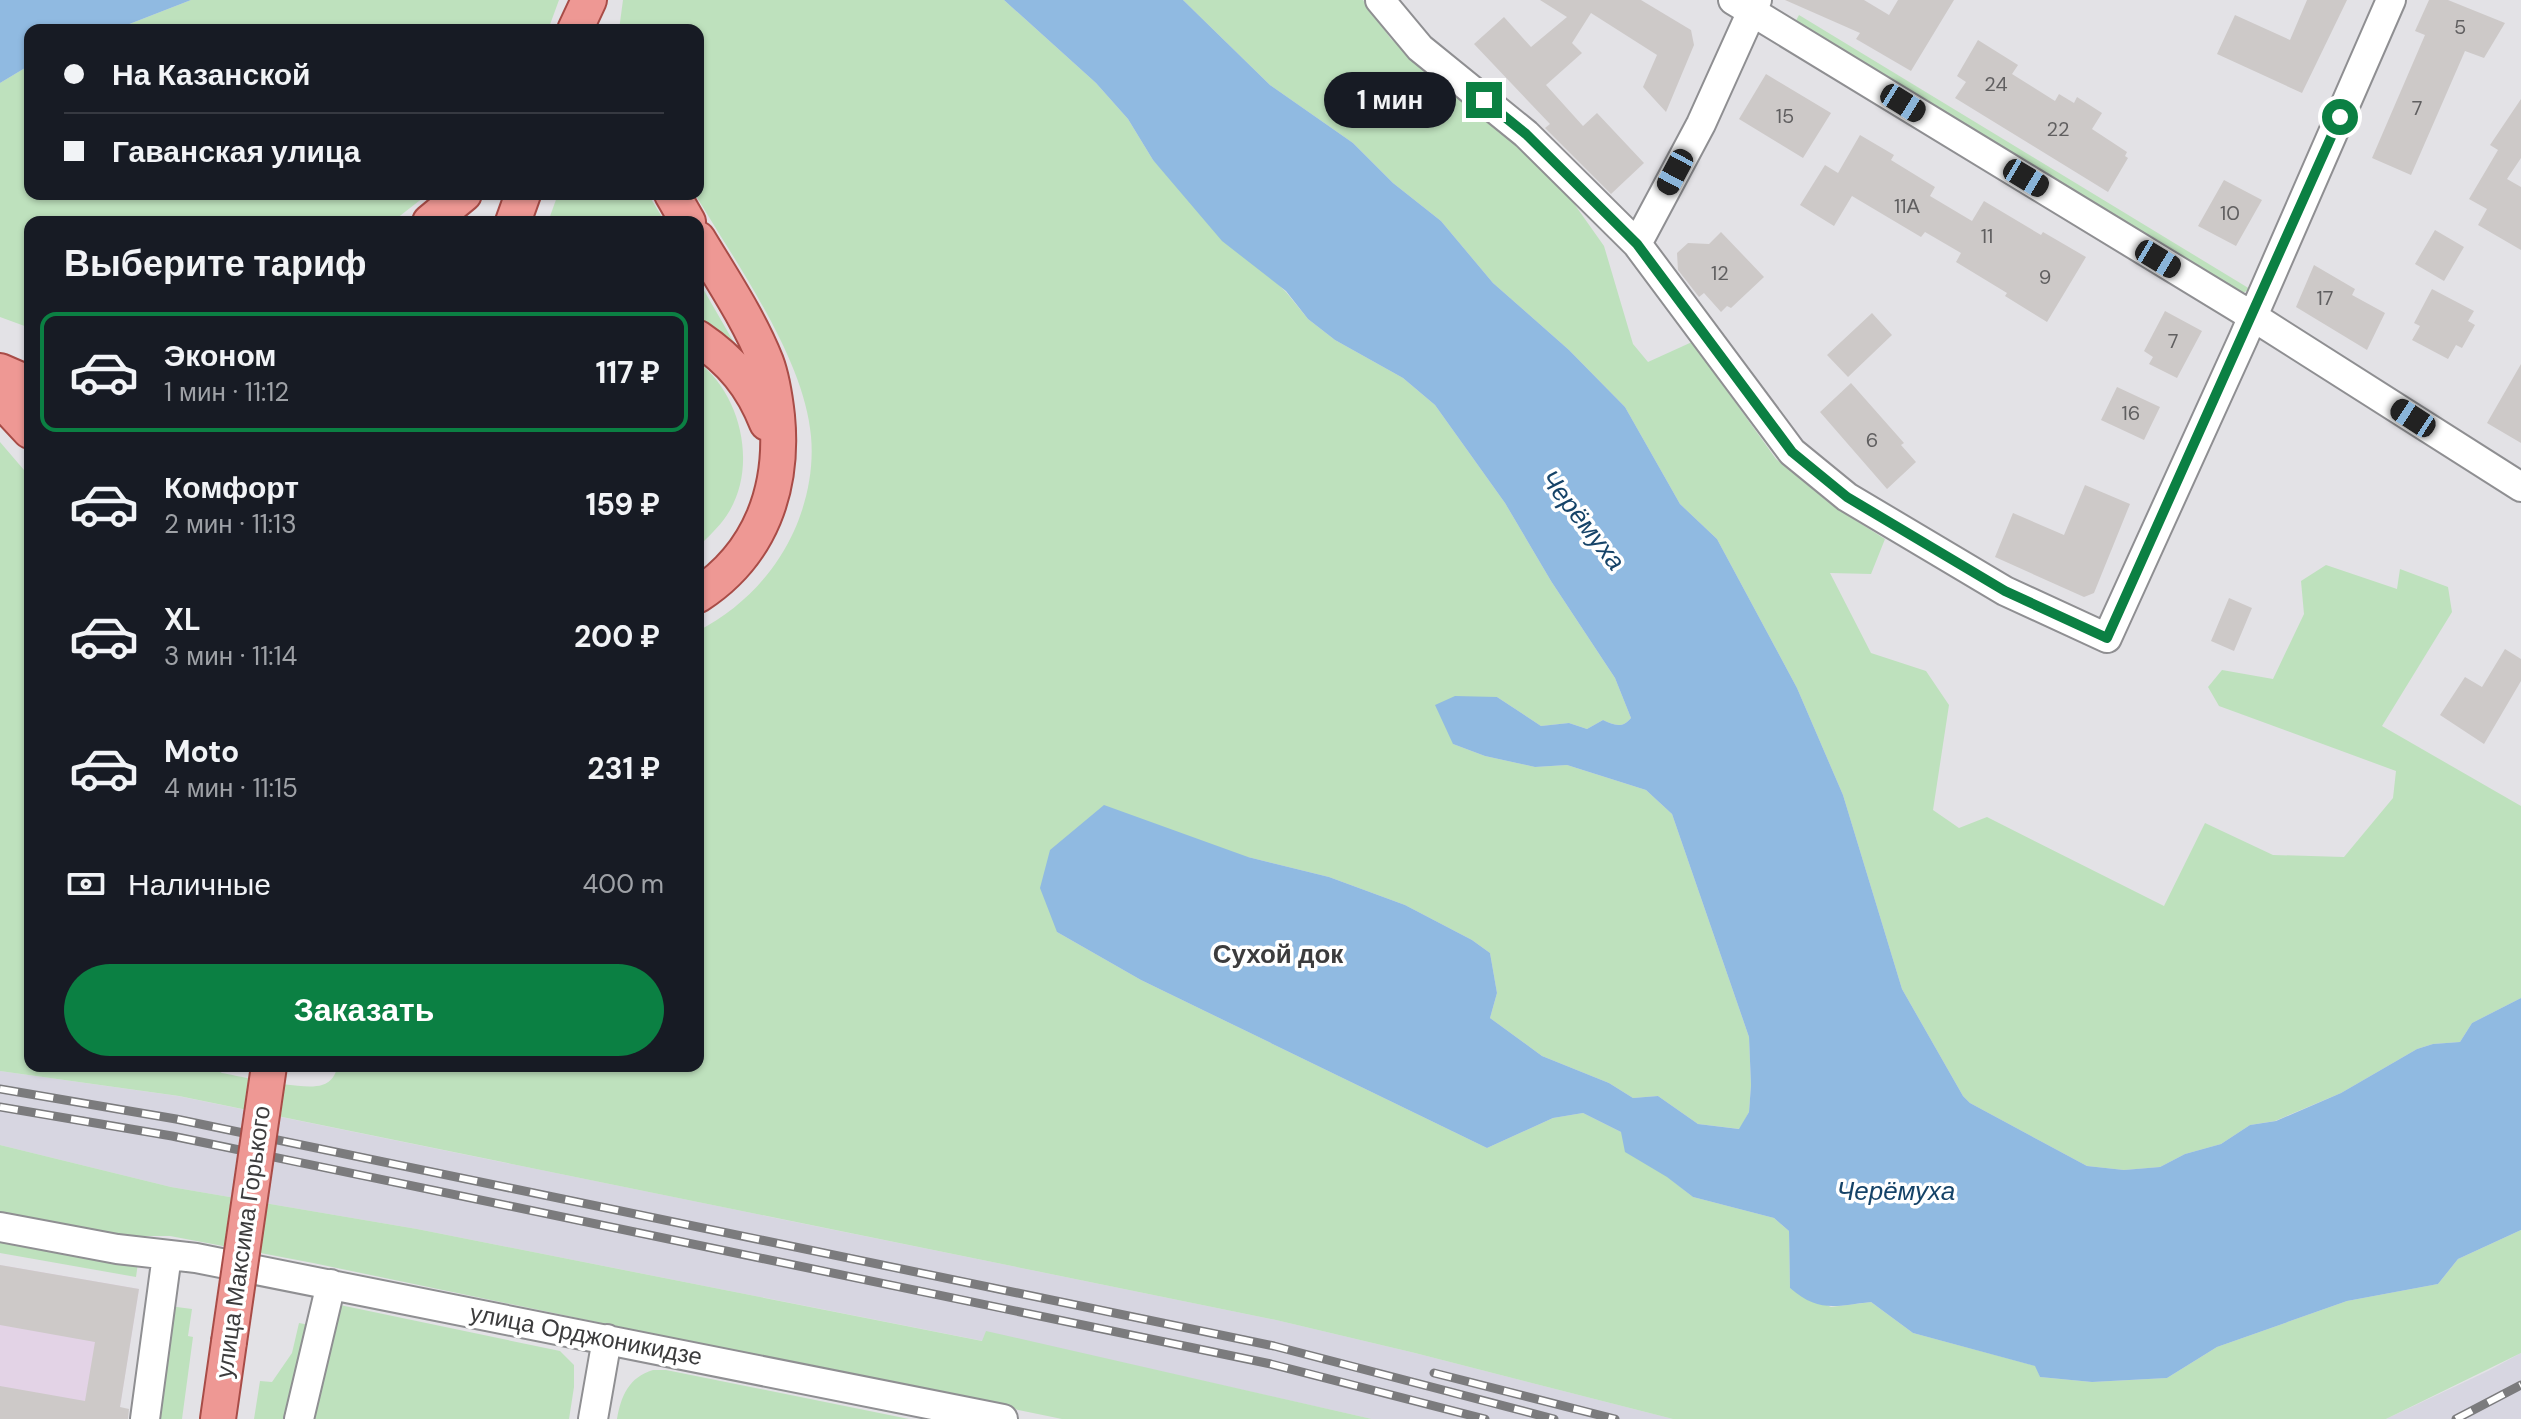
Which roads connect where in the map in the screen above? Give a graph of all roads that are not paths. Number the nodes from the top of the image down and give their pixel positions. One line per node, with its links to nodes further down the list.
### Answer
1 (591, 0): 5 (main road); 6 (main road)
2 (1380, 0): 9 (street)
3 (2391, 0): 11 (street)
4 (1748, 4): 9 (street); 11 (street)
5 (581, 24)
6 (595, 24)
7 (457, 200): 8 (main road)
8 (437, 216)
9 (1637, 244): 11 (street)
10 (704, 249): 20 (main road)
11 (2252, 316): 19 (street)
12 (704, 342): 20 (main road)
13 (0, 359): 14 (main road)
14 (24, 365)
15 (0, 371): 16 (main road)
16 (24, 381)
17 (0, 399): 18 (main road)
18 (24, 425)
19 (2521, 487)
20 (768, 510): 21 (main road)
21 (704, 590)
22 (268, 1072): 28 (main road, улица Максима Горького, bridge)
23 (0, 1227): 24 (street, улица Орджоникидзе)
24 (167, 1255): 25 (street, улица Орджоникидзе); 27 (street)
25 (331, 1284): 26 (street, улица Орджоникидзе); 29 (street)
26 (607, 1339): 30 (street); 31 (street, улица Орджоникидзе)
27 (145, 1419)
28 (218, 1419)
29 (299, 1419)
30 (593, 1419)
31 (1003, 1419)

